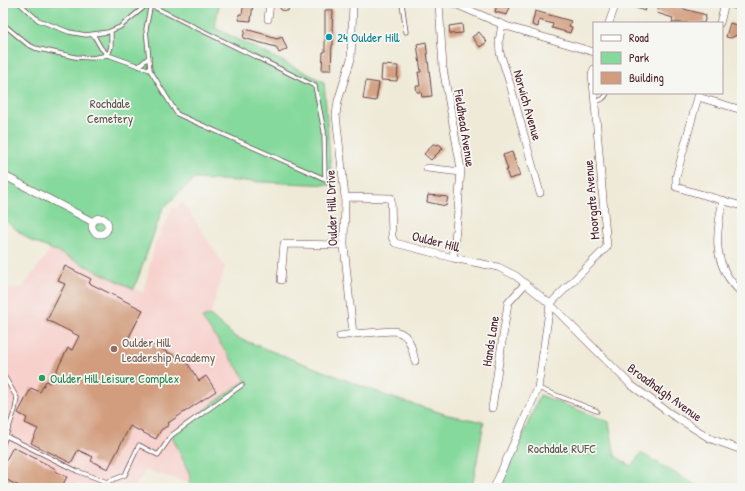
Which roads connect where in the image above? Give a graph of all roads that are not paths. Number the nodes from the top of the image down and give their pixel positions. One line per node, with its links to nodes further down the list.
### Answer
1 (19, 3): 19 (lane)
2 (151, 3): 17 (lane); 22 (lane); 24 (lane)
3 (270, 3): 12 (street)
4 (353, 3): 36 (street, Oulder Hill Drive)
5 (402, 3): 18 (lane)
6 (439, 3): 33 (street, Fieldhead Avenue)
7 (453, 3): 16 (street)
8 (616, 3): 13 (street)
9 (726, 3): 14 (street)
10 (734, 3): 11 (main road)
11 (742, 5)
12 (268, 19)
13 (609, 22)
14 (720, 22)
15 (3, 24): 21 (lane)
16 (502, 24): 20 (street); 35 (street, Norwich Avenue)
17 (111, 31): 19 (lane); 21 (lane)
18 (406, 32)
19 (93, 34): 21 (lane)
20 (593, 52)
21 (108, 55): 23 (lane)
22 (149, 57): 23 (lane); 24 (lane)
23 (138, 66): 24 (lane)
24 (150, 70)
25 (593, 72): 26 (street, Moorgate Avenue)
26 (593, 84)
27 (594, 94): 30 (street, Moorgate Avenue)
28 (607, 94): 30 (lane)
29 (699, 95): 31 (street); 37 (street)
30 (595, 102): 45 (street, Moorgate Avenue)
31 (742, 110)
32 (427, 168): 33 (street)
33 (461, 172): 41 (street, Fieldhead Avenue)
34 (3, 175): 39 (street)
35 (540, 192)
36 (345, 197): 40 (street, Oulder Hill Drive); 41 (street, Oulder Hill)
37 (723, 200): 38 (street); 44 (street)
38 (742, 206)
39 (94, 222)
40 (344, 245): 42 (street); 46 (street, Oulder Hill Drive)
41 (454, 258): 43 (street, Oulder Hill)
42 (281, 280)
43 (525, 284): 45 (street, Oulder Hill); 52 (street, Hands Lane)
44 (742, 293)
45 (550, 304): 51 (street); 56 (street, Broadhalgh Avenue)
46 (353, 334): 47 (street); 48 (street)
47 (340, 336)
48 (415, 361)
49 (3, 374): 54 (lane)
50 (242, 385): 54 (lane)
51 (538, 388): 53 (lane); 57 (street)
52 (492, 408)
53 (597, 411)
54 (6, 436): 55 (lane)
55 (3, 444)
56 (742, 450)
57 (494, 488)

